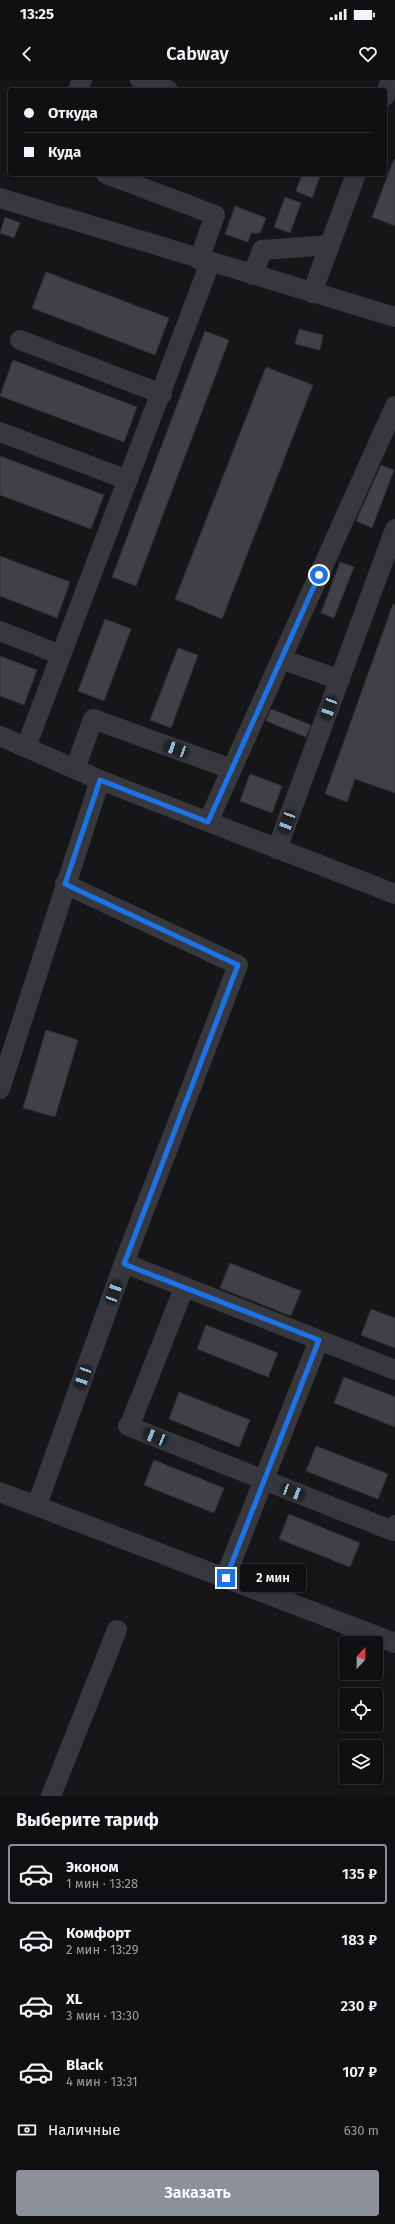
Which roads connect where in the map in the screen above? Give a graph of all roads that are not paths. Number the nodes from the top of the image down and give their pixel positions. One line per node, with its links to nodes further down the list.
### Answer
1 (140, 80): 3 (street)
2 (391, 80): 4 (street)
3 (162, 88)
4 (387, 91)
5 (111, 176): 9 (street)
6 (355, 176): 8 (street)
7 (0, 198): 9 (street)
8 (330, 245): 10 (street); 11 (street)
9 (205, 261): 10 (street); 14 (street)
10 (253, 276): 11 (street)
11 (312, 293): 12 (street)
12 (395, 318)
13 (20, 340): 14 (street)
14 (162, 394): 17 (street)
15 (395, 406): 21 (street)
16 (0, 432): 17 (street)
17 (128, 480): 20 (street)
18 (395, 529): 22 (street)
19 (0, 631): 20 (street)
20 (61, 655): 24 (street)
21 (281, 659): 22 (street); 26 (street)
22 (340, 680): 29 (street)
23 (0, 736): 24 (street)
24 (26, 748): 25 (street)
25 (75, 769): 26 (street); 27 (street)
26 (232, 769): 28 (street)
27 (100, 780): 28 (street); 30 (street)
28 (208, 822): 29 (street)
29 (277, 849): 31 (street)
30 (65, 884): 32 (street); 33 (street)
31 (394, 892)
32 (0, 1089)
33 (124, 1264): 34 (street); 39 (street)
34 (184, 1288): 35 (street); 37 (street)
35 (319, 1340): 36 (street); 37 (street)
36 (395, 1370)
37 (264, 1480): 40 (street); 41 (street)
38 (0, 1492): 39 (street)
39 (36, 1505): 41 (street)
40 (395, 1525)
41 (226, 1578): 43 (street)
42 (117, 1630): 44 (street)
43 (395, 1643)
44 (51, 1796)

